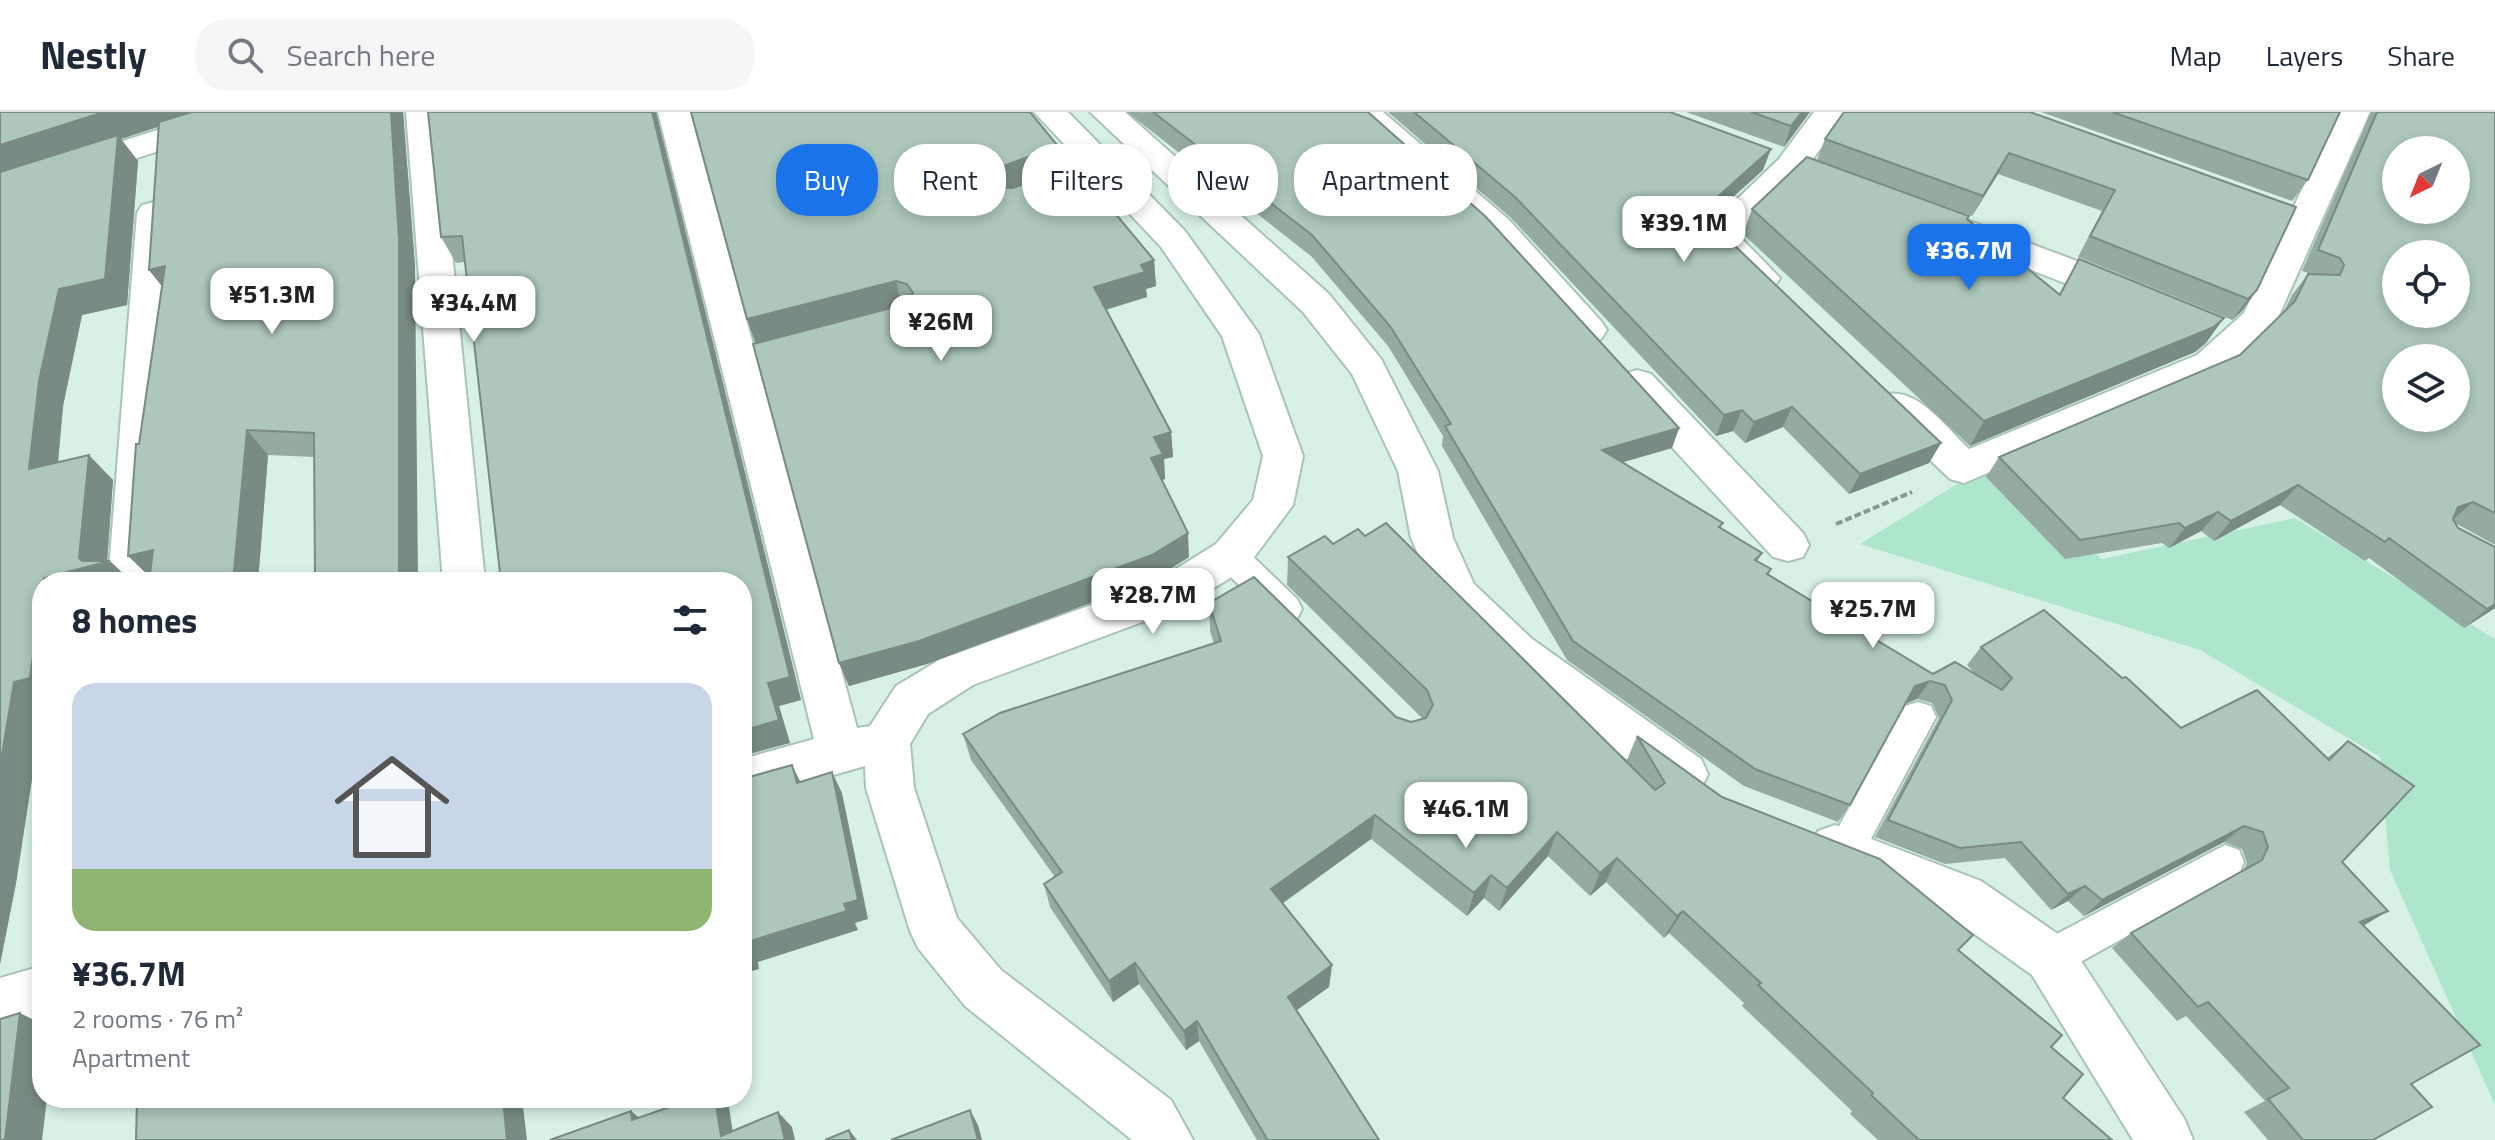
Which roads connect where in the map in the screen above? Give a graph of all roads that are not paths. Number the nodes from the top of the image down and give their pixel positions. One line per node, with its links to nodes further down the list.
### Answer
1 (247, 112): 9 (street)
2 (422, 112): 18 (street)
3 (674, 112): 22 (street)
4 (1050, 112): 16 (street)
5 (1106, 112): 24 (street)
6 (1364, 112): 15 (street)
7 (1831, 112): 12 (street)
8 (2354, 112): 14 (street)
9 (159, 141): 10 (street); 17 (street)
10 (0, 191)
11 (1907, 209): 13 (street)
12 (1782, 297)
13 (2152, 304)
14 (1873, 383)
15 (1788, 545)
16 (1231, 556): 19 (lane); 21 (street)
17 (130, 572)
18 (463, 572)
19 (1308, 632)
20 (1918, 717): 26 (lane)
21 (886, 741): 22 (street); 31 (street)
22 (840, 750): 23 (street)
23 (752, 777)
24 (1714, 795)
25 (1792, 830): 26 (street)
26 (1845, 851): 28 (street)
27 (2225, 862): 28 (lane)
28 (2050, 958): 32 (street)
29 (32, 994): 30 (street)
30 (0, 1004)
31 (1165, 1140)
32 (2165, 1140)

